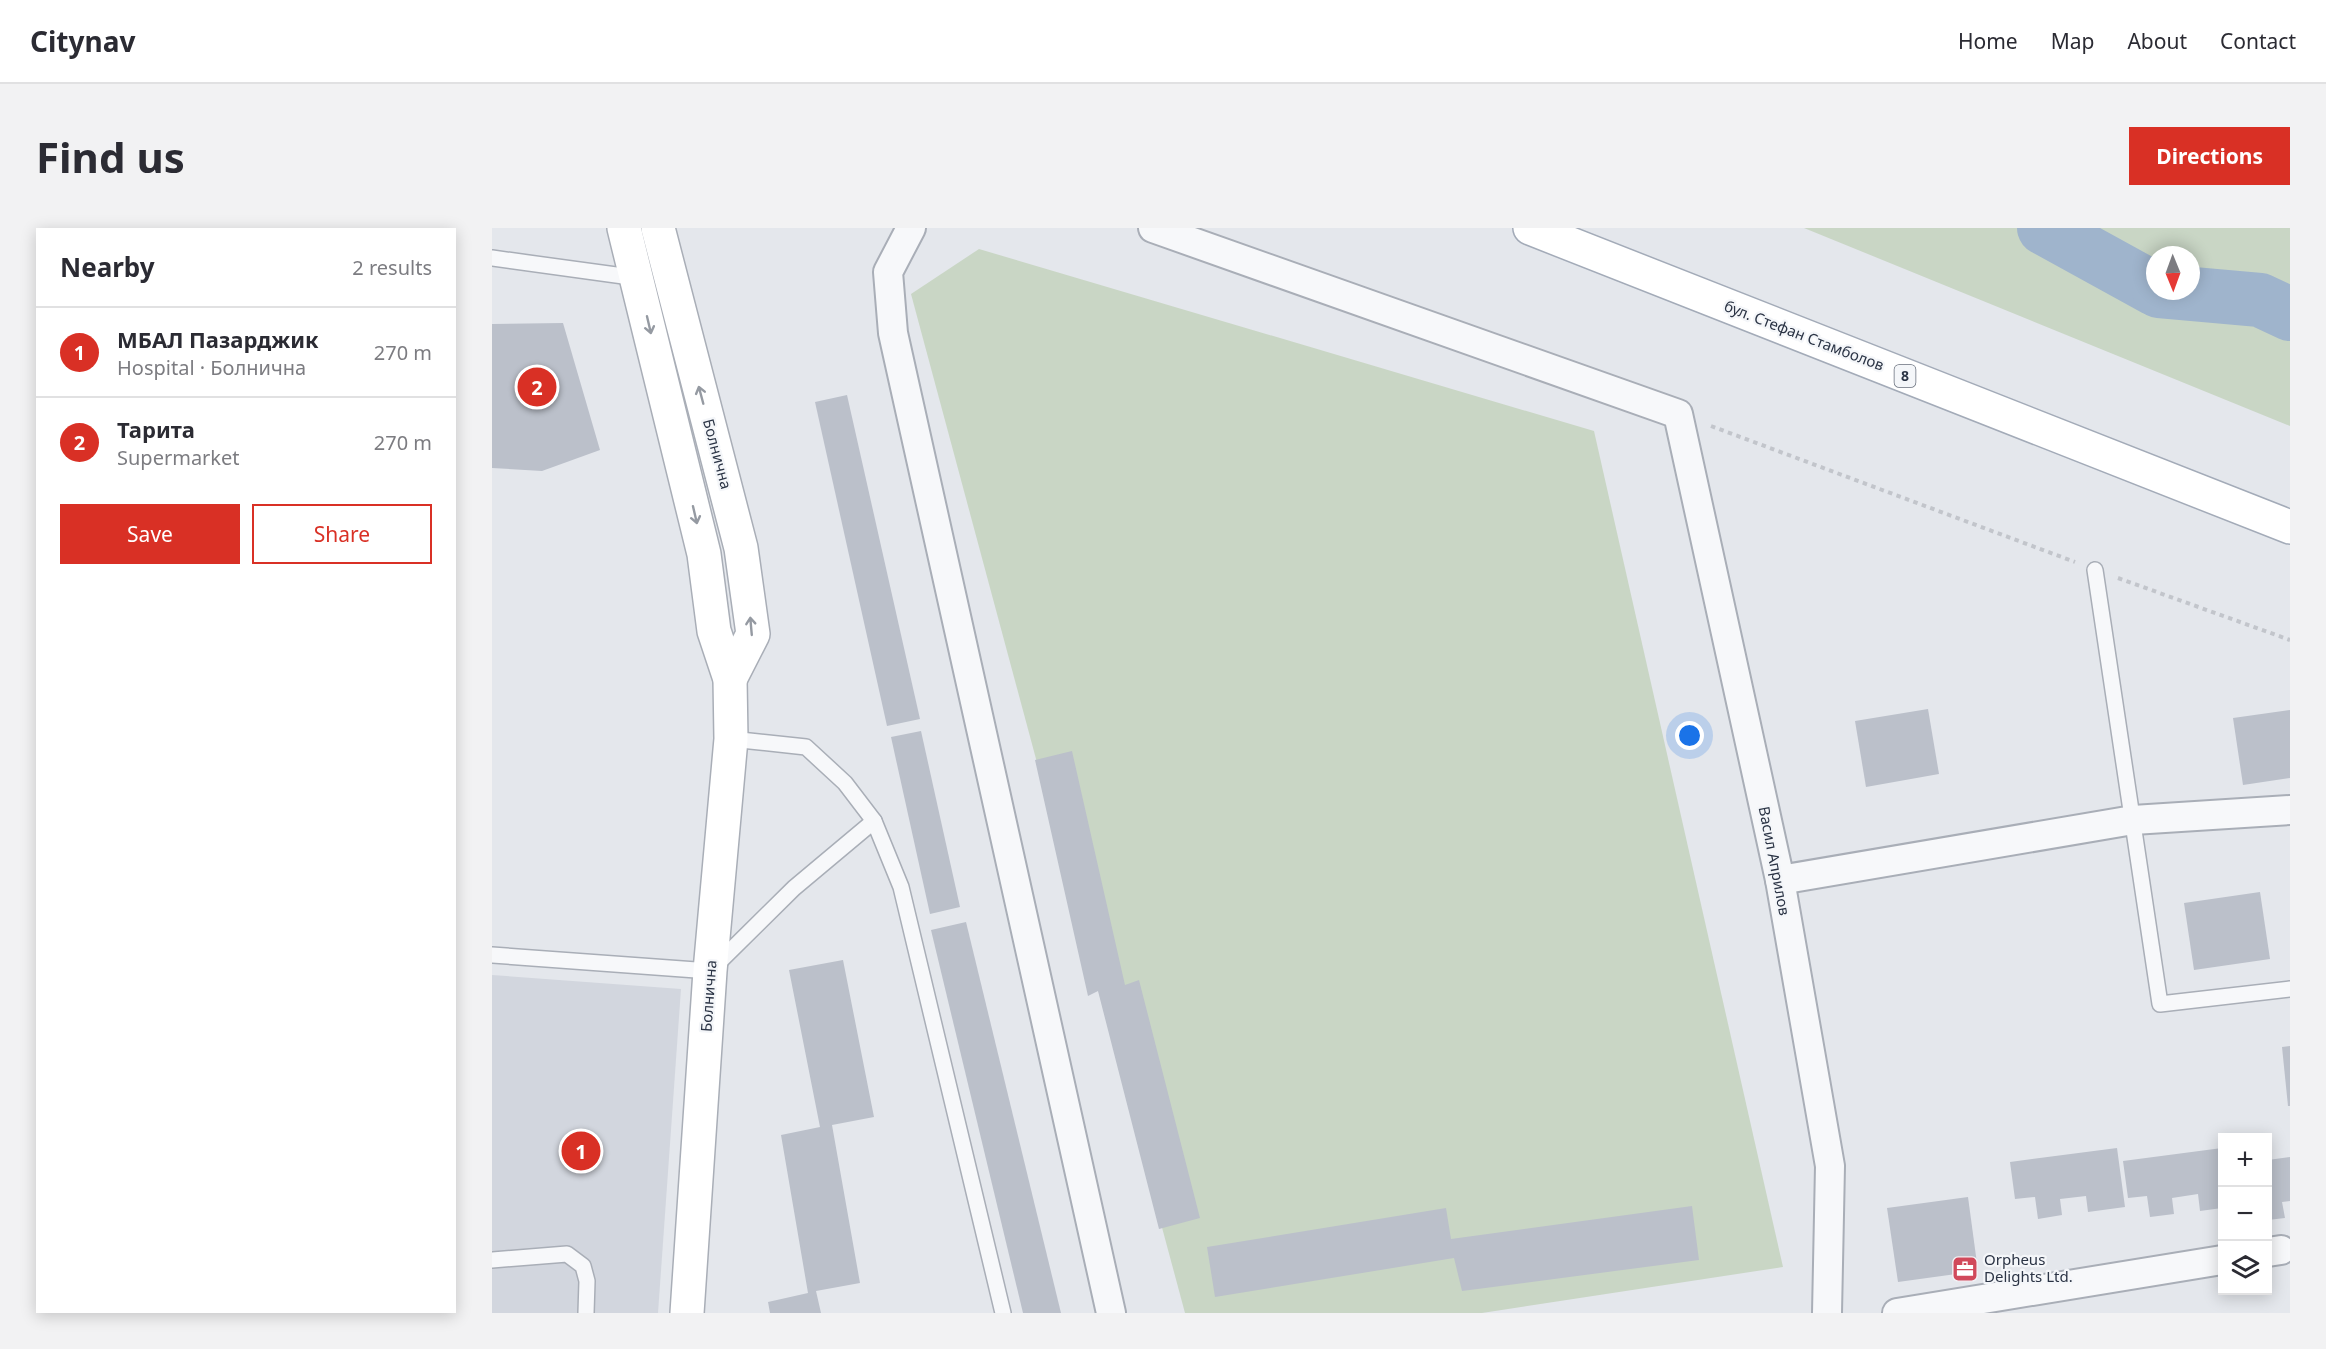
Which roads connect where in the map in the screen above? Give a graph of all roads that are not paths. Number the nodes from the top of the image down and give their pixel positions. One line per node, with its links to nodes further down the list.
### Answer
1 (624, 228): 7 (street, Болнична)
2 (658, 228): 10 (street, Болнична, one-way to 2)
3 (911, 228): 24 (street)
4 (1153, 228): 15 (street, Васил Априлов)
5 (1530, 228): 8 (street, бул. Стефан Стамболов / 8)
6 (492, 258): 7 (lane)
7 (638, 278): 10 (street, Болнична, one-way to 10)
8 (2287, 526)
9 (2095, 570): 13 (lane)
10 (730, 679): 11 (street, Болнична)
11 (731, 739): 14 (lane); 17 (street, Болнична)
12 (2290, 810): 13 (street)
13 (2133, 820): 15 (street); 18 (lane)
14 (874, 821): 17 (lane); 23 (lane)
15 (1780, 880): 25 (street, Васил Априлов)
16 (492, 955): 17 (lane)
17 (711, 971): 22 (street, Болнична)
18 (2290, 989)
19 (492, 1260): 21 (lane)
20 (2218, 1261): 26 (street)
21 (586, 1313)
22 (687, 1313)
23 (1003, 1313)
24 (1111, 1313)
25 (1827, 1313)
26 (1897, 1313)

